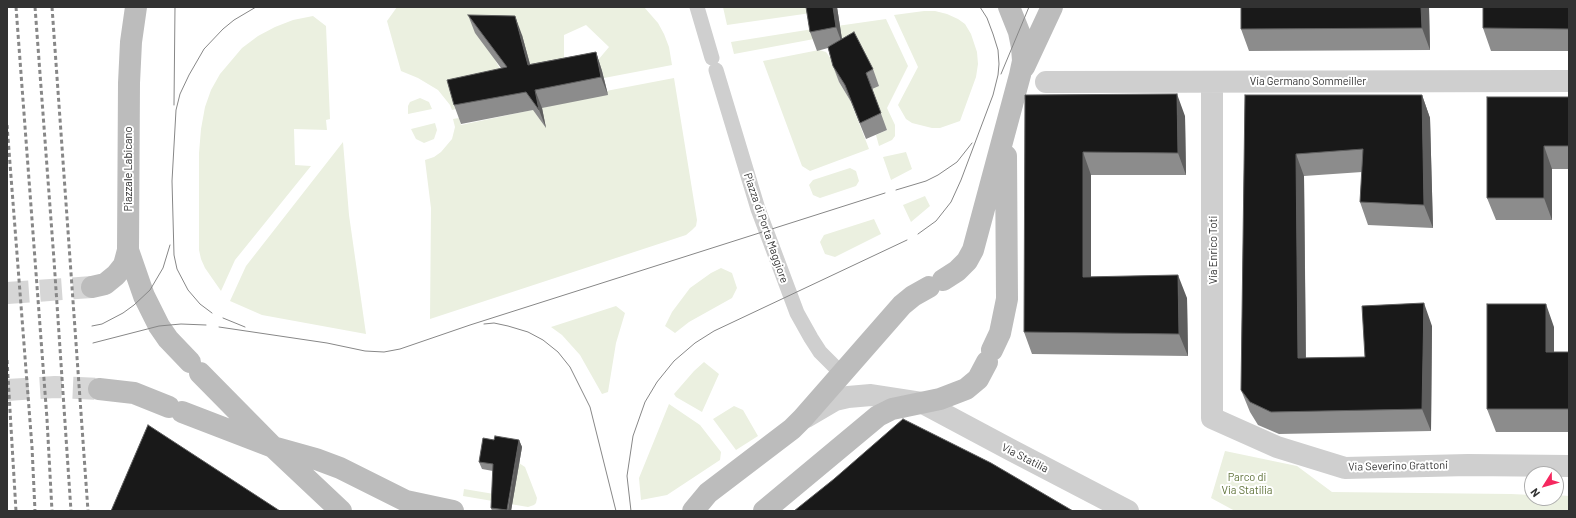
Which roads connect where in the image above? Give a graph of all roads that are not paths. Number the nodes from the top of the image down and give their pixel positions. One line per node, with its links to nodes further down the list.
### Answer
1 (136, 7): 10 (main road, Piazzale Labicano)
2 (697, 7): 12 (lane, Piazza di Porta Maggiore)
3 (1009, 7): 5 (main road)
4 (1052, 7): 5 (main road)
5 (1020, 75): 9 (main road)
6 (1569, 81): 8 (street, Via Germano Sommeiller)
7 (1046, 82): 8 (street, Via Germano Sommeiller)
8 (1212, 82): 16 (street, Via Enrico Toti)
9 (1006, 131): 12 (main road); 14 (main road)
10 (128, 250): 11 (main road); 17 (main road, Piazzale Labicano)
11 (92, 287)
12 (842, 374): 15 (main road)
13 (99, 389): 17 (main road)
14 (923, 402): 15 (street); 24 (main road); 25 (street, Via Statilia)
15 (803, 418): 19 (main road)
16 (1212, 418): 18 (street, Via Severino Grattoni)
17 (273, 447): 20 (main road); 21 (main road)
18 (1569, 466)
19 (708, 493): 22 (main road); 23 (main road)
20 (342, 511)
21 (453, 511)
22 (682, 511)
23 (693, 511)
24 (764, 511)
25 (1128, 511)

